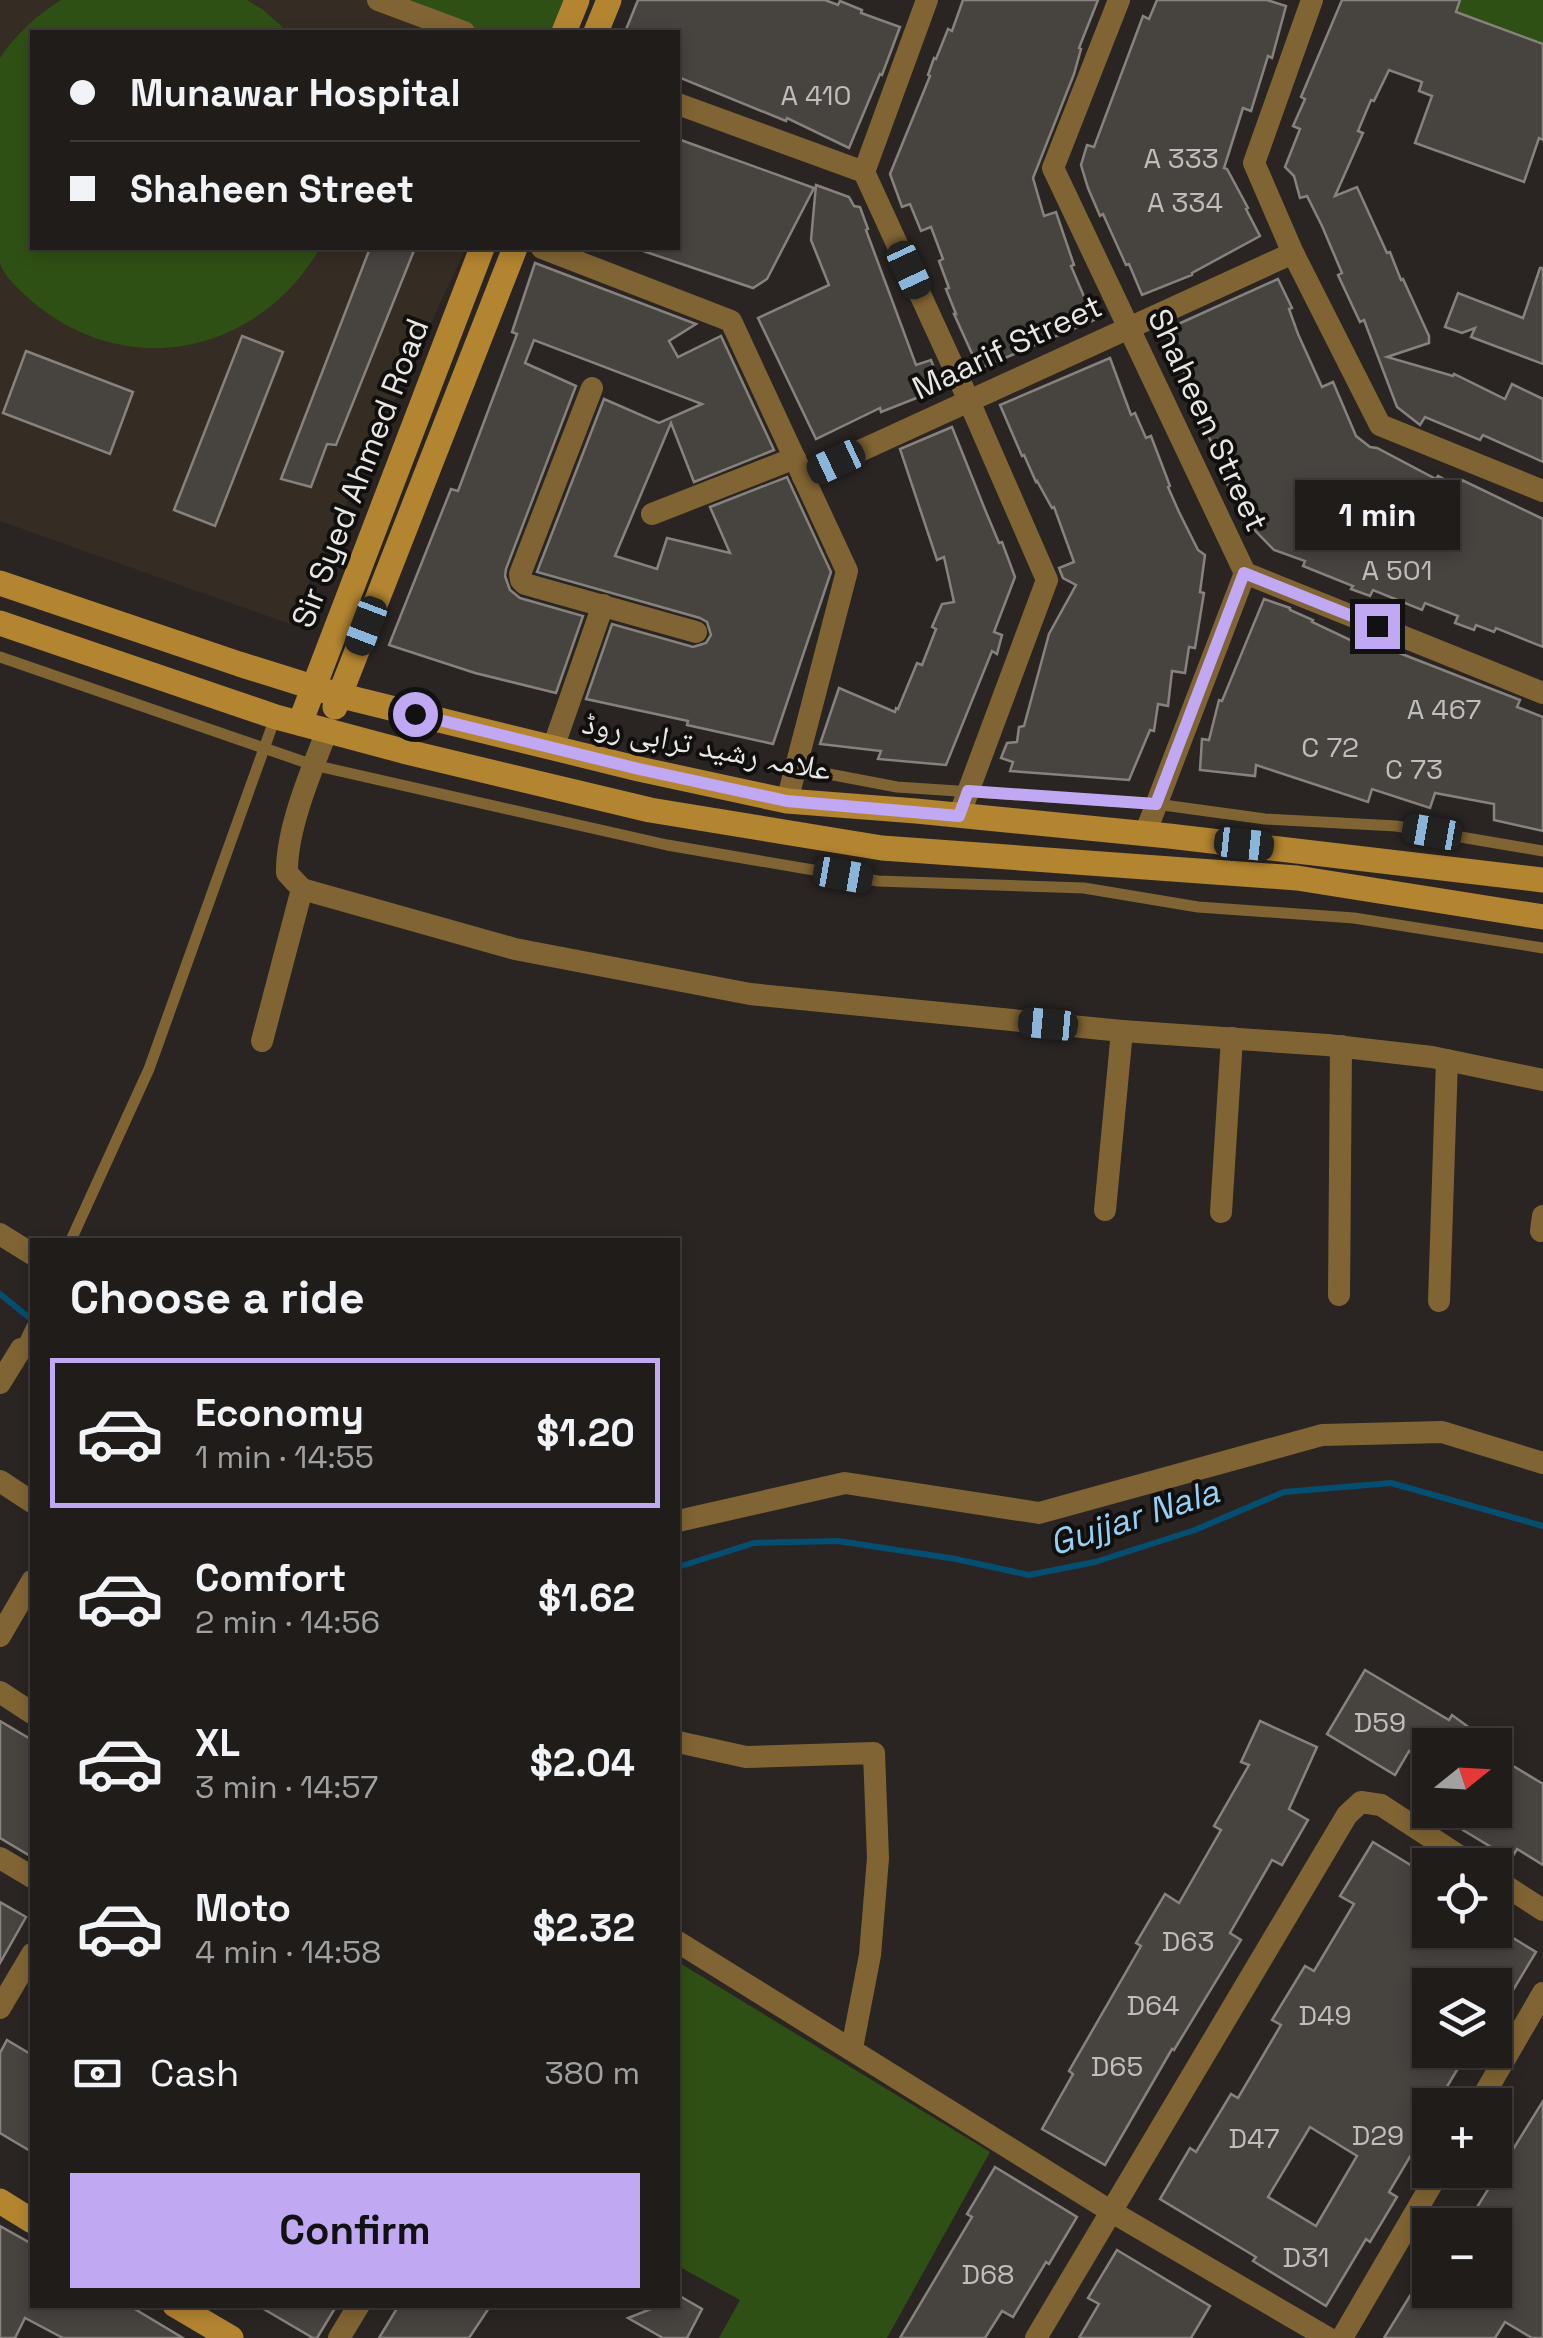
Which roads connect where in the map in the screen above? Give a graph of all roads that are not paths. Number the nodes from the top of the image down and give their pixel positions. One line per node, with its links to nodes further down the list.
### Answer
1 (378, 0): 7 (street)
2 (577, 0): 8 (main road)
3 (608, 0): 9 (main road)
4 (1119, 0): 16 (street, Shaheen Street)
5 (1312, 0): 15 (street)
6 (921, 2): 11 (street)
7 (459, 30)
8 (565, 30)
9 (597, 30)
10 (680, 105): 11 (street)
11 (864, 172): 18 (street)
12 (481, 250): 28 (main road, Sir Syed Ahmed Road)
13 (514, 250): 30 (main road, Sir Syed Ahmed Road)
14 (547, 250): 19 (street)
15 (1293, 253): 16 (street, Maarif Street); 20 (street)
16 (1128, 328): 18 (street, Maarif Street); 22 (street, Shaheen Street)
17 (592, 388): 24 (street)
18 (969, 401): 19 (street, Maarif Street); 38 (street)
19 (799, 467): 21 (street, Maarif Street); 36 (street)
20 (1543, 491)
21 (652, 514)
22 (1244, 573): 29 (street, Shaheen Street); 39 (street)
23 (0, 583): 28 (main road, علامہ رشید ترابی روڈ)
24 (604, 605): 26 (street); 34 (street)
25 (0, 623): 31 (main road)
26 (696, 632)
27 (0, 657): 33 (lane)
28 (312, 687): 30 (main road, علامہ رشید ترابی روڈ); 31 (main road, Sir Syed Ahmed Road)
29 (1543, 693)
30 (338, 695): 32 (main road, Sir Syed Ahmed Road); 34 (main road, علامہ رشید ترابی روڈ)
31 (288, 720): 32 (main road); 33 (lane)
32 (327, 730): 35 (street); 44 (main road)
33 (264, 748): 35 (lane); 55 (lane)
34 (552, 748): 37 (main road, علامہ رشید ترابی روڈ)
35 (313, 765): 43 (street); 45 (lane)
36 (797, 768): 37 (street); 38 (lane)
37 (787, 801): 38 (main road, علامہ رشید ترابی روڈ)
38 (963, 804): 39 (lane); 40 (main road, علامہ رشید ترابی روڈ)
39 (1156, 804): 40 (street); 41 (lane)
40 (1145, 834): 42 (main road, علامہ رشید ترابی روڈ)
41 (1543, 851)
42 (1543, 880)
43 (302, 889): 46 (street); 48 (street)
44 (1543, 917)
45 (1543, 948)
46 (1122, 1031): 47 (street); 52 (street)
47 (1232, 1038): 49 (street); 53 (street)
48 (262, 1041)
49 (1340, 1046): 50 (street); 57 (street)
50 (1446, 1060): 51 (street); 58 (street)
51 (1543, 1080)
52 (1106, 1210)
53 (1221, 1212)
54 (0, 1234): 56 (street)
55 (72, 1238)
56 (30, 1253)
57 (1340, 1294)
58 (1439, 1301)
59 (30, 1330): 60 (lane)
60 (21, 1349): 61 (street)
61 (0, 1384)
62 (1543, 1463): 65 (street)
63 (0, 1482): 64 (street)
64 (30, 1501)
65 (680, 1522)
66 (30, 1584): 67 (street)
67 (0, 1636)
68 (0, 1692): 69 (street)
69 (30, 1712)
70 (680, 1742): 80 (street)
71 (1447, 1848): 84 (street)
72 (0, 1858): 73 (street)
73 (30, 1876)
74 (1512, 1890): 75 (street)
75 (1543, 1910)
76 (680, 1943): 80 (street)
77 (30, 1957): 79 (street)
78 (1543, 1993): 81 (street)
79 (0, 2008)
80 (852, 2048): 84 (street)
81 (1488, 2088)
82 (1430, 2188): 92 (street)
83 (0, 2201): 85 (main road)
84 (1112, 2212): 90 (street); 91 (street)
85 (30, 2219)
86 (180, 2308): 88 (main road)
87 (357, 2308): 89 (street)
88 (231, 2338)
89 (339, 2338)
90 (1036, 2338)
91 (1328, 2338)
92 (1342, 2338)

